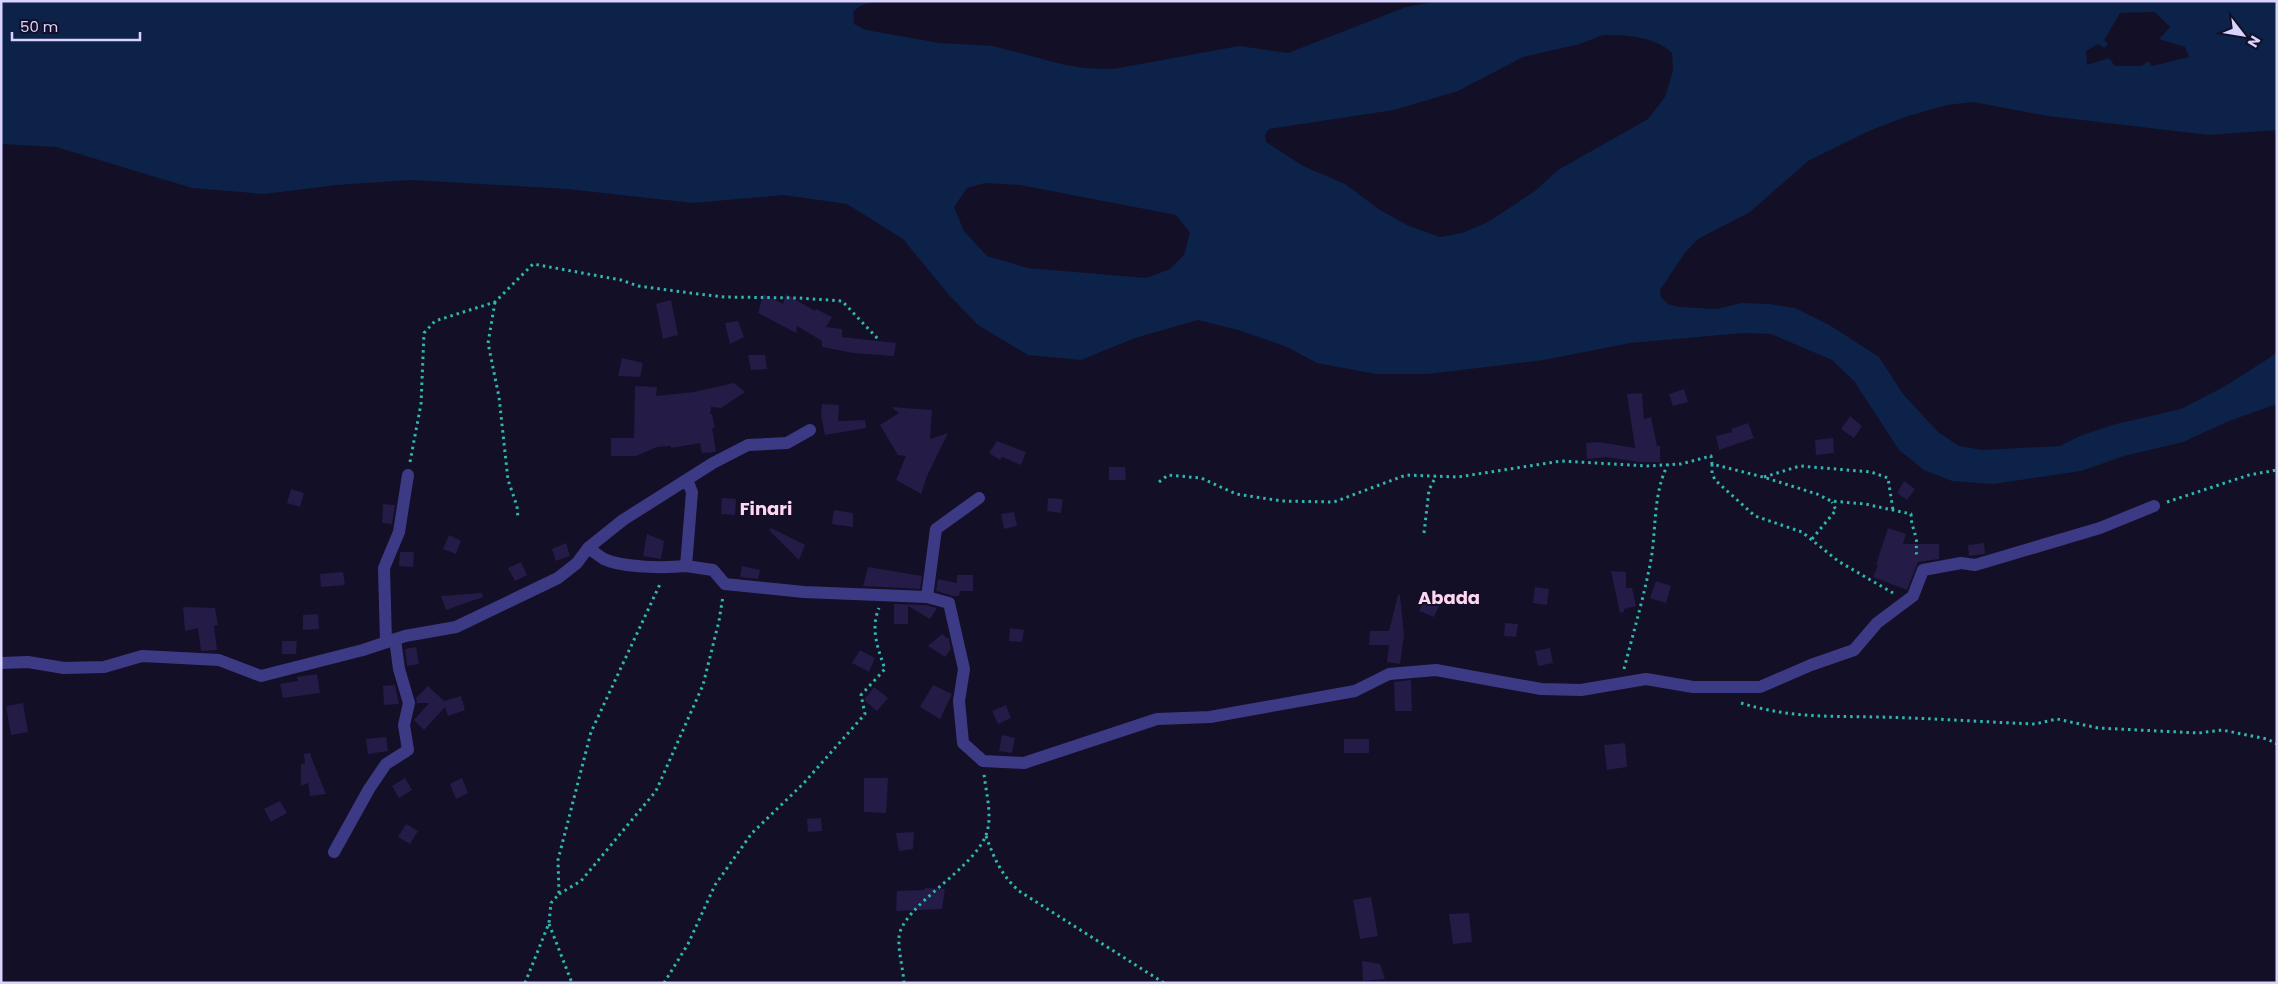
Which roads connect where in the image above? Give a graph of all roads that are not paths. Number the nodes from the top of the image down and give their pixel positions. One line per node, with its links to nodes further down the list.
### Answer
1 (810, 430): 3 (street)
2 (408, 475): 9 (street)
3 (687, 480): 6 (street); 7 (street)
4 (979, 498): 8 (street)
5 (2154, 506): 8 (street)
6 (588, 548): 7 (street); 9 (street)
7 (686, 566): 8 (street)
8 (927, 597)
9 (390, 640): 10 (street); 11 (street)
10 (1, 663)
11 (334, 852)

